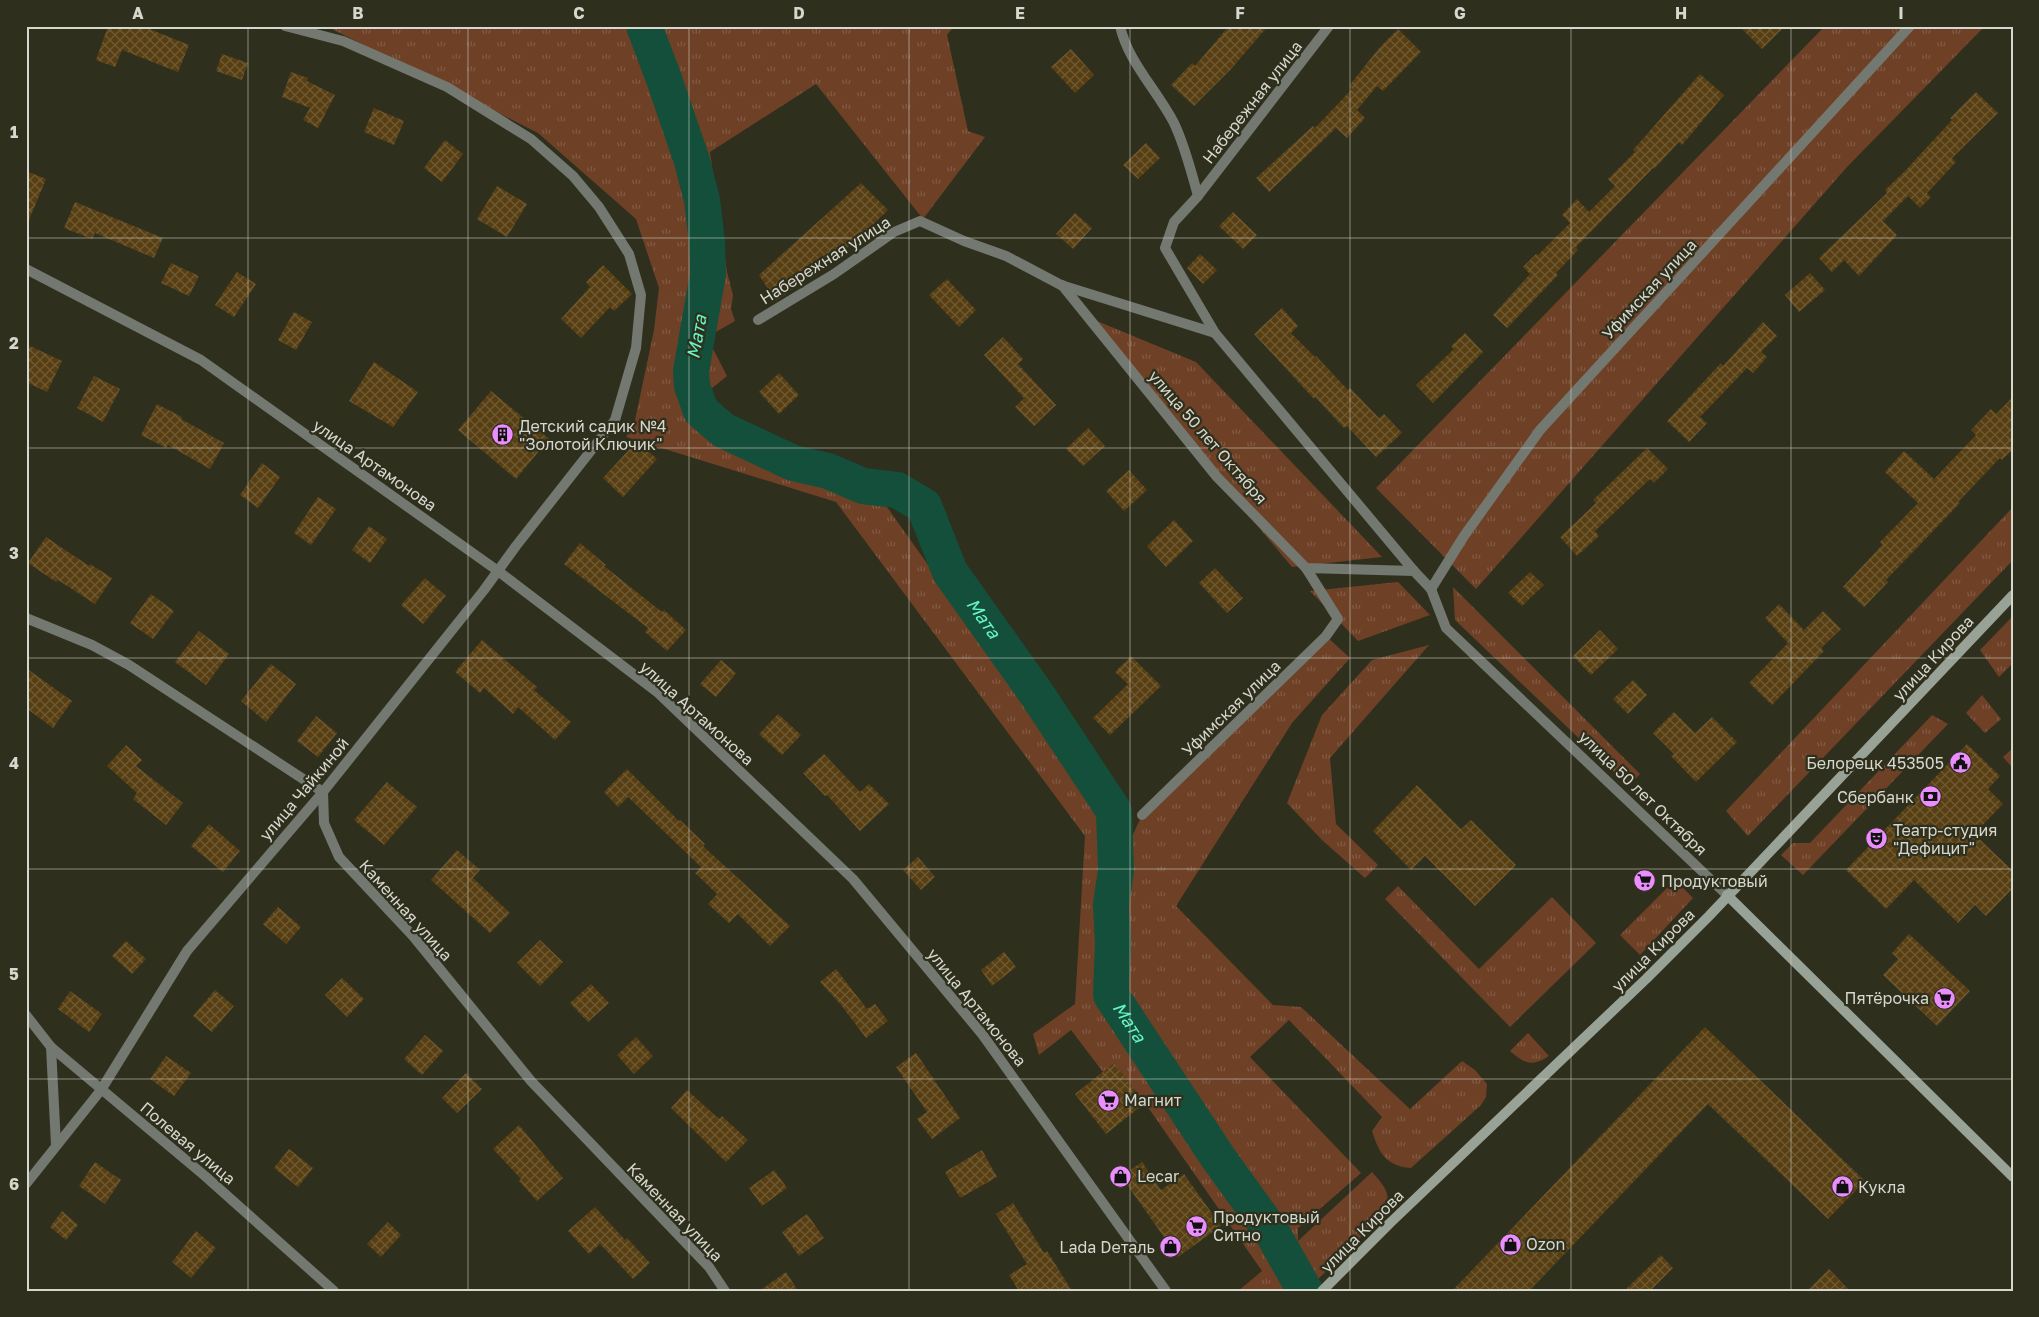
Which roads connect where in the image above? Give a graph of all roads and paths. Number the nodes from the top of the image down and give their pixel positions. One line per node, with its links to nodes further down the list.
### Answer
1 (285, 26): 13 (street, улица Чайкиной)
2 (1120, 26): 5 (street, Набережная улица)
3 (1329, 26): 5 (street, Набережная улица)
4 (1910, 26): 15 (street, Уфимская улица)
5 (1198, 196): 7 (street, Набережная улица)
6 (964, 241): 9 (street, улица 50 лет Октября); 10 (street, Набережная улица)
7 (1165, 248): 11 (street, улица 50 лет Октября)
8 (26, 269): 13 (street, улица Артамонова)
9 (1061, 284): 11 (street, улица 50 лет Октября); 12 (street, улица 50 лет Октября)
10 (758, 320)
11 (1216, 333): 14 (street, улица 50 лет Октября)
12 (1306, 568): 14 (street); 18 (street, улица 50 лет Октября)
13 (498, 571): 19 (street, улица Чайкиной); 30 (street, улица Артамонова)
14 (1414, 571): 15 (street, улица 50 лет Октября)
15 (1431, 589): 21 (street, улица 50 лет Октября)
16 (2013, 595): 21 (main road, улица Кирова)
17 (26, 618): 19 (street)
18 (1338, 619): 20 (street, Уфимская улица)
19 (323, 792): 24 (street, улица Чайкиной); 29 (street, Каменная улица)
20 (1142, 815)
21 (1727, 895): 26 (main road, улица 50 лет Октября); 31 (main road, улица Кирова)
22 (26, 1015): 23 (street, Полевая улица)
23 (51, 1047): 24 (street, Полевая улица); 25 (street)
24 (101, 1090): 25 (street, улица Чайкиной); 28 (street, Полевая улица)
25 (56, 1145): 27 (street, улица Чайкиной)
26 (2013, 1178)
27 (26, 1184)
28 (334, 1291)
29 (725, 1291)
30 (1166, 1291)
31 (1322, 1291)

